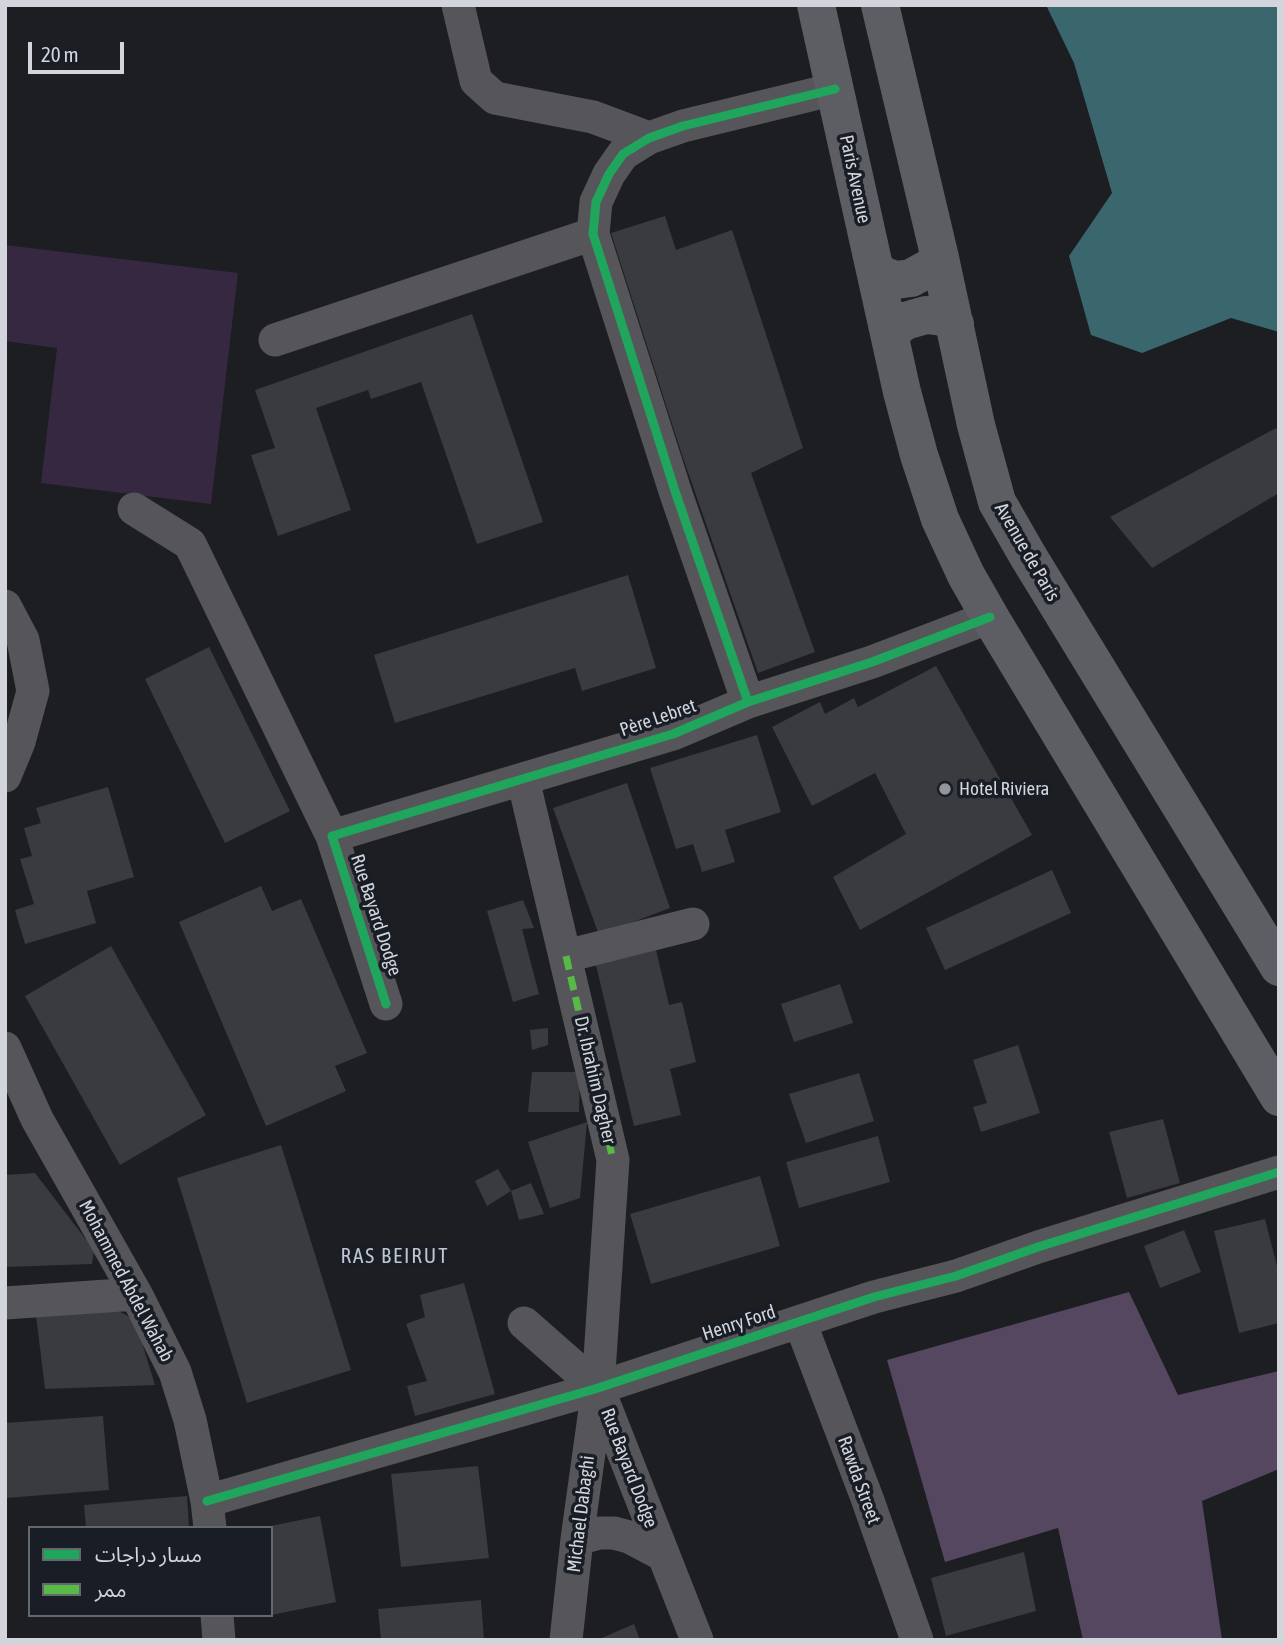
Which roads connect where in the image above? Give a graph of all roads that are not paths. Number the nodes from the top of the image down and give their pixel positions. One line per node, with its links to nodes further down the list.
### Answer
1 (458, 5): 5 (street)
2 (816, 5): 4 (highway)
3 (880, 5): 7 (highway, Avenue de Paris)
4 (835, 89): 5 (street); 8 (highway, Paris Avenue)
5 (649, 138): 6 (street)
6 (593, 234): 11 (street); 15 (street)
7 (940, 258): 8 (highway); 9 (highway, Avenue de Paris)
8 (875, 269): 10 (highway)
9 (955, 324): 10 (highway); 21 (highway, Avenue de Paris)
10 (889, 333): 14 (highway)
11 (275, 340)
12 (134, 509): 18 (street, Rue Bayard Dodge)
13 (5, 606): 16 (street)
14 (990, 617): 15 (street, Père Lebret); 24 (highway)
15 (748, 702): 17 (street, Père Lebret)
16 (5, 776)
17 (523, 779): 18 (street, Père Lebret); 20 (street, Dr. Ibrahim Dagher)
18 (331, 836): 22 (street, Rue Bayard Dodge)
19 (693, 924): 20 (street)
20 (566, 956): 30 (street, Dr. Ibrahim Dagher)
21 (1279, 967)
22 (386, 1004)
23 (5, 1048): 26 (street, Mohammed Abdel Wahab)
24 (1279, 1097)
25 (1279, 1172): 28 (street, Henry Ford)
26 (136, 1294): 27 (street); 31 (street, Mohammed Abdel Wahab)
27 (5, 1303)
28 (800, 1322): 30 (street, Henry Ford); 38 (street, Rawda Street)
29 (524, 1323): 30 (street, Rue Bayard Dodge)
30 (598, 1388): 31 (street, Henry Ford); 32 (street, Michael Dabaghi); 33 (street, Rue Bayard Dodge)
31 (208, 1514)
32 (577, 1539): 33 (street); 36 (street, Michael Dabaghi)
33 (663, 1555): 37 (street, Rue Bayard Dodge)
34 (216, 1617): 35 (street)
35 (219, 1640)
36 (566, 1640)
37 (697, 1640)
38 (917, 1640)

